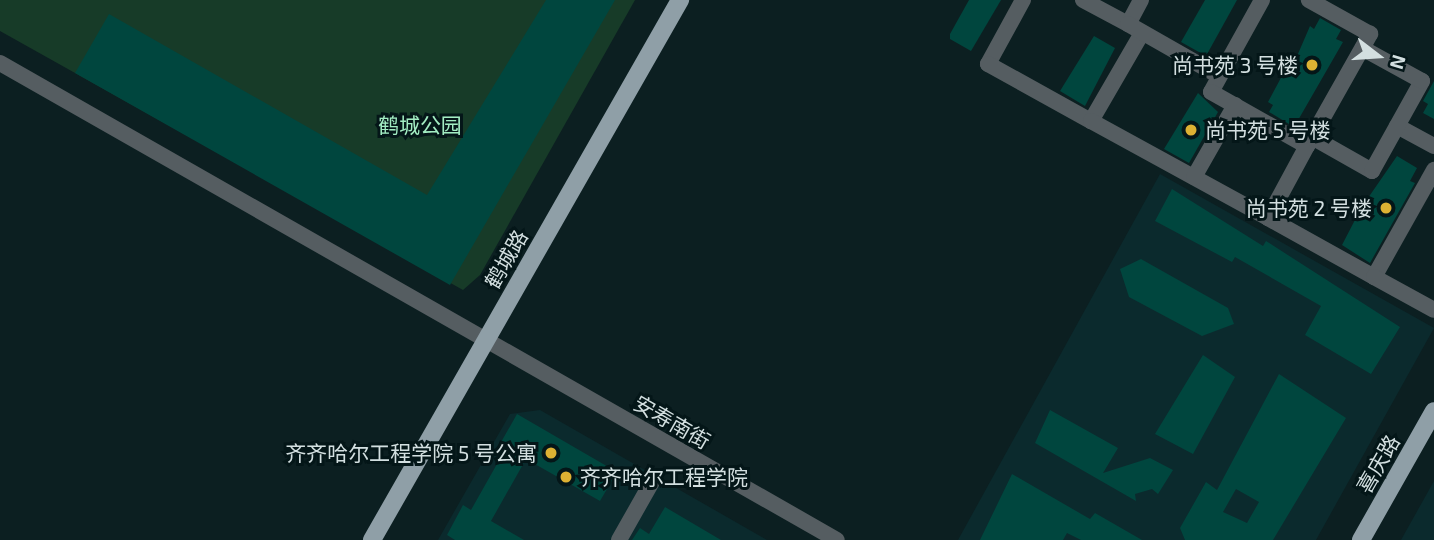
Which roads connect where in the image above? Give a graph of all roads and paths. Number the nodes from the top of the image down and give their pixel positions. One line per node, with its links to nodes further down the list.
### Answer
1 (680, 0): 23 (main road, 鹤城路)
2 (1023, 0): 14 (street)
3 (1083, 0): 8 (street)
4 (1141, 0): 8 (street)
5 (1262, 0): 12 (street)
6 (1309, 0): 7 (street)
7 (1332, 6): 10 (street)
8 (1128, 24): 9 (street)
9 (1142, 33): 12 (street); 14 (street)
10 (1362, 48): 15 (street); 16 (street)
11 (0, 62): 23 (street, 安寿南街)
12 (1220, 76): 13 (street)
13 (1235, 105): 16 (street); 19 (street)
14 (1091, 121): 19 (street)
15 (1397, 126): 16 (street); 17 (street)
16 (1310, 141): 20 (street)
17 (1434, 146)
18 (1434, 170): 21 (street)
19 (1194, 177): 20 (street)
20 (1268, 218): 21 (street)
21 (1374, 277): 22 (street)
22 (1434, 310)
23 (486, 340): 26 (main road, 鹤城路); 28 (street, 安寿南街)
24 (1434, 411): 29 (main road, 喜庆路)
25 (653, 480): 27 (street)
26 (372, 540)
27 (619, 540)
28 (837, 540)
29 (1361, 540)

